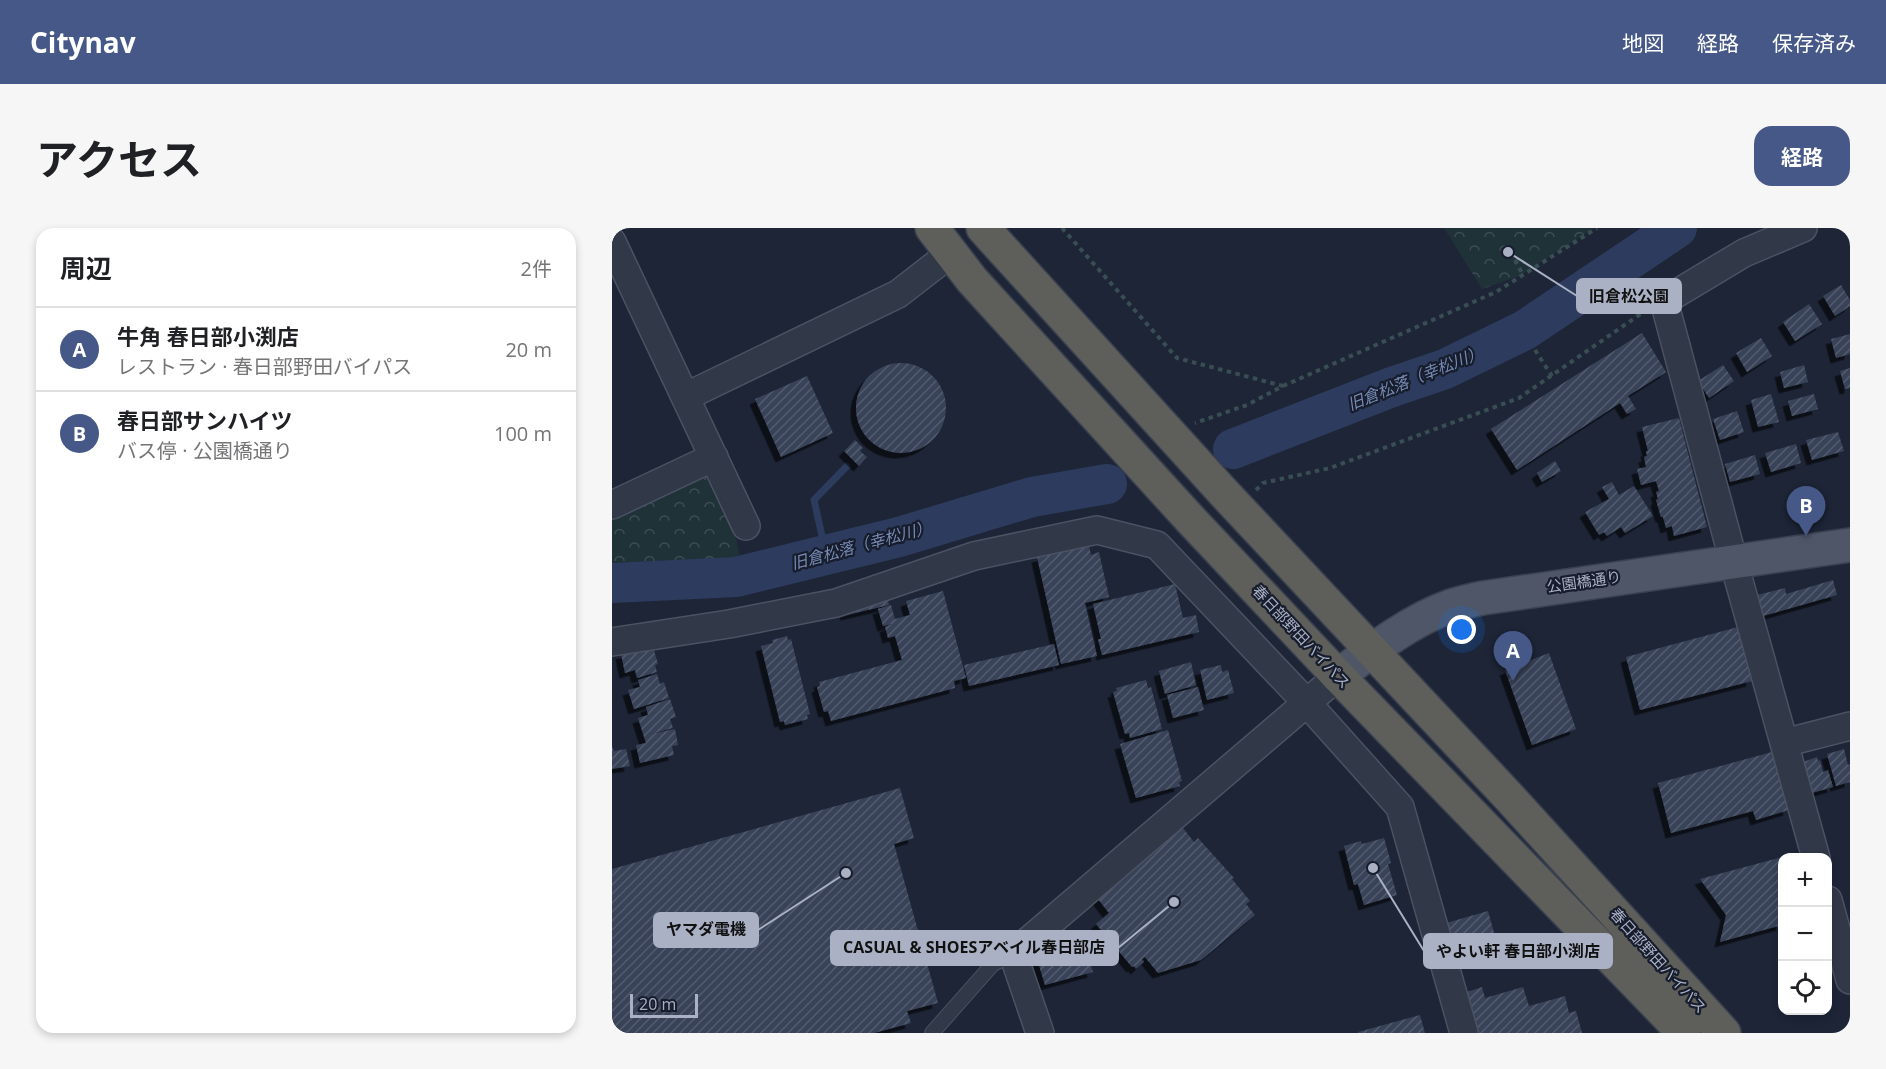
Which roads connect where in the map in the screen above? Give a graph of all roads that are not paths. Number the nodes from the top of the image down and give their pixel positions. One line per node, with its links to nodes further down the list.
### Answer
1 (983, 228): 12 (highway, 春日部野田バイパス)
2 (1803, 228): 10 (street)
3 (941, 241): 5 (street); 13 (highway, 春日部野田バイパス)
4 (612, 242): 5 (street)
5 (685, 397): 6 (street)
6 (714, 457): 7 (street); 8 (street)
7 (612, 505)
8 (746, 526)
9 (1850, 545): 10 (main road, 公園橋通り)
10 (1734, 563): 12 (main road, 公園橋通り); 16 (street)
11 (612, 642): 14 (street)
12 (1371, 651): 13 (main road, 公園橋通り); 21 (highway, 春日部野田バイパス)
13 (1338, 676): 14 (street); 25 (highway, 春日部野田バイパス)
14 (1307, 704): 19 (street); 24 (street)
15 (1850, 726): 16 (street)
16 (1784, 743): 17 (street)
17 (1815, 853)
18 (1829, 907): 20 (street)
19 (1012, 954): 22 (lane); 23 (street)
20 (1850, 980)
21 (1690, 997): 26 (highway, 春日部野田バイパス); 27 (highway)
22 (932, 1033)
23 (1040, 1033)
24 (1464, 1033)
25 (1683, 1033)
26 (1724, 1033)
27 (1730, 1033)

